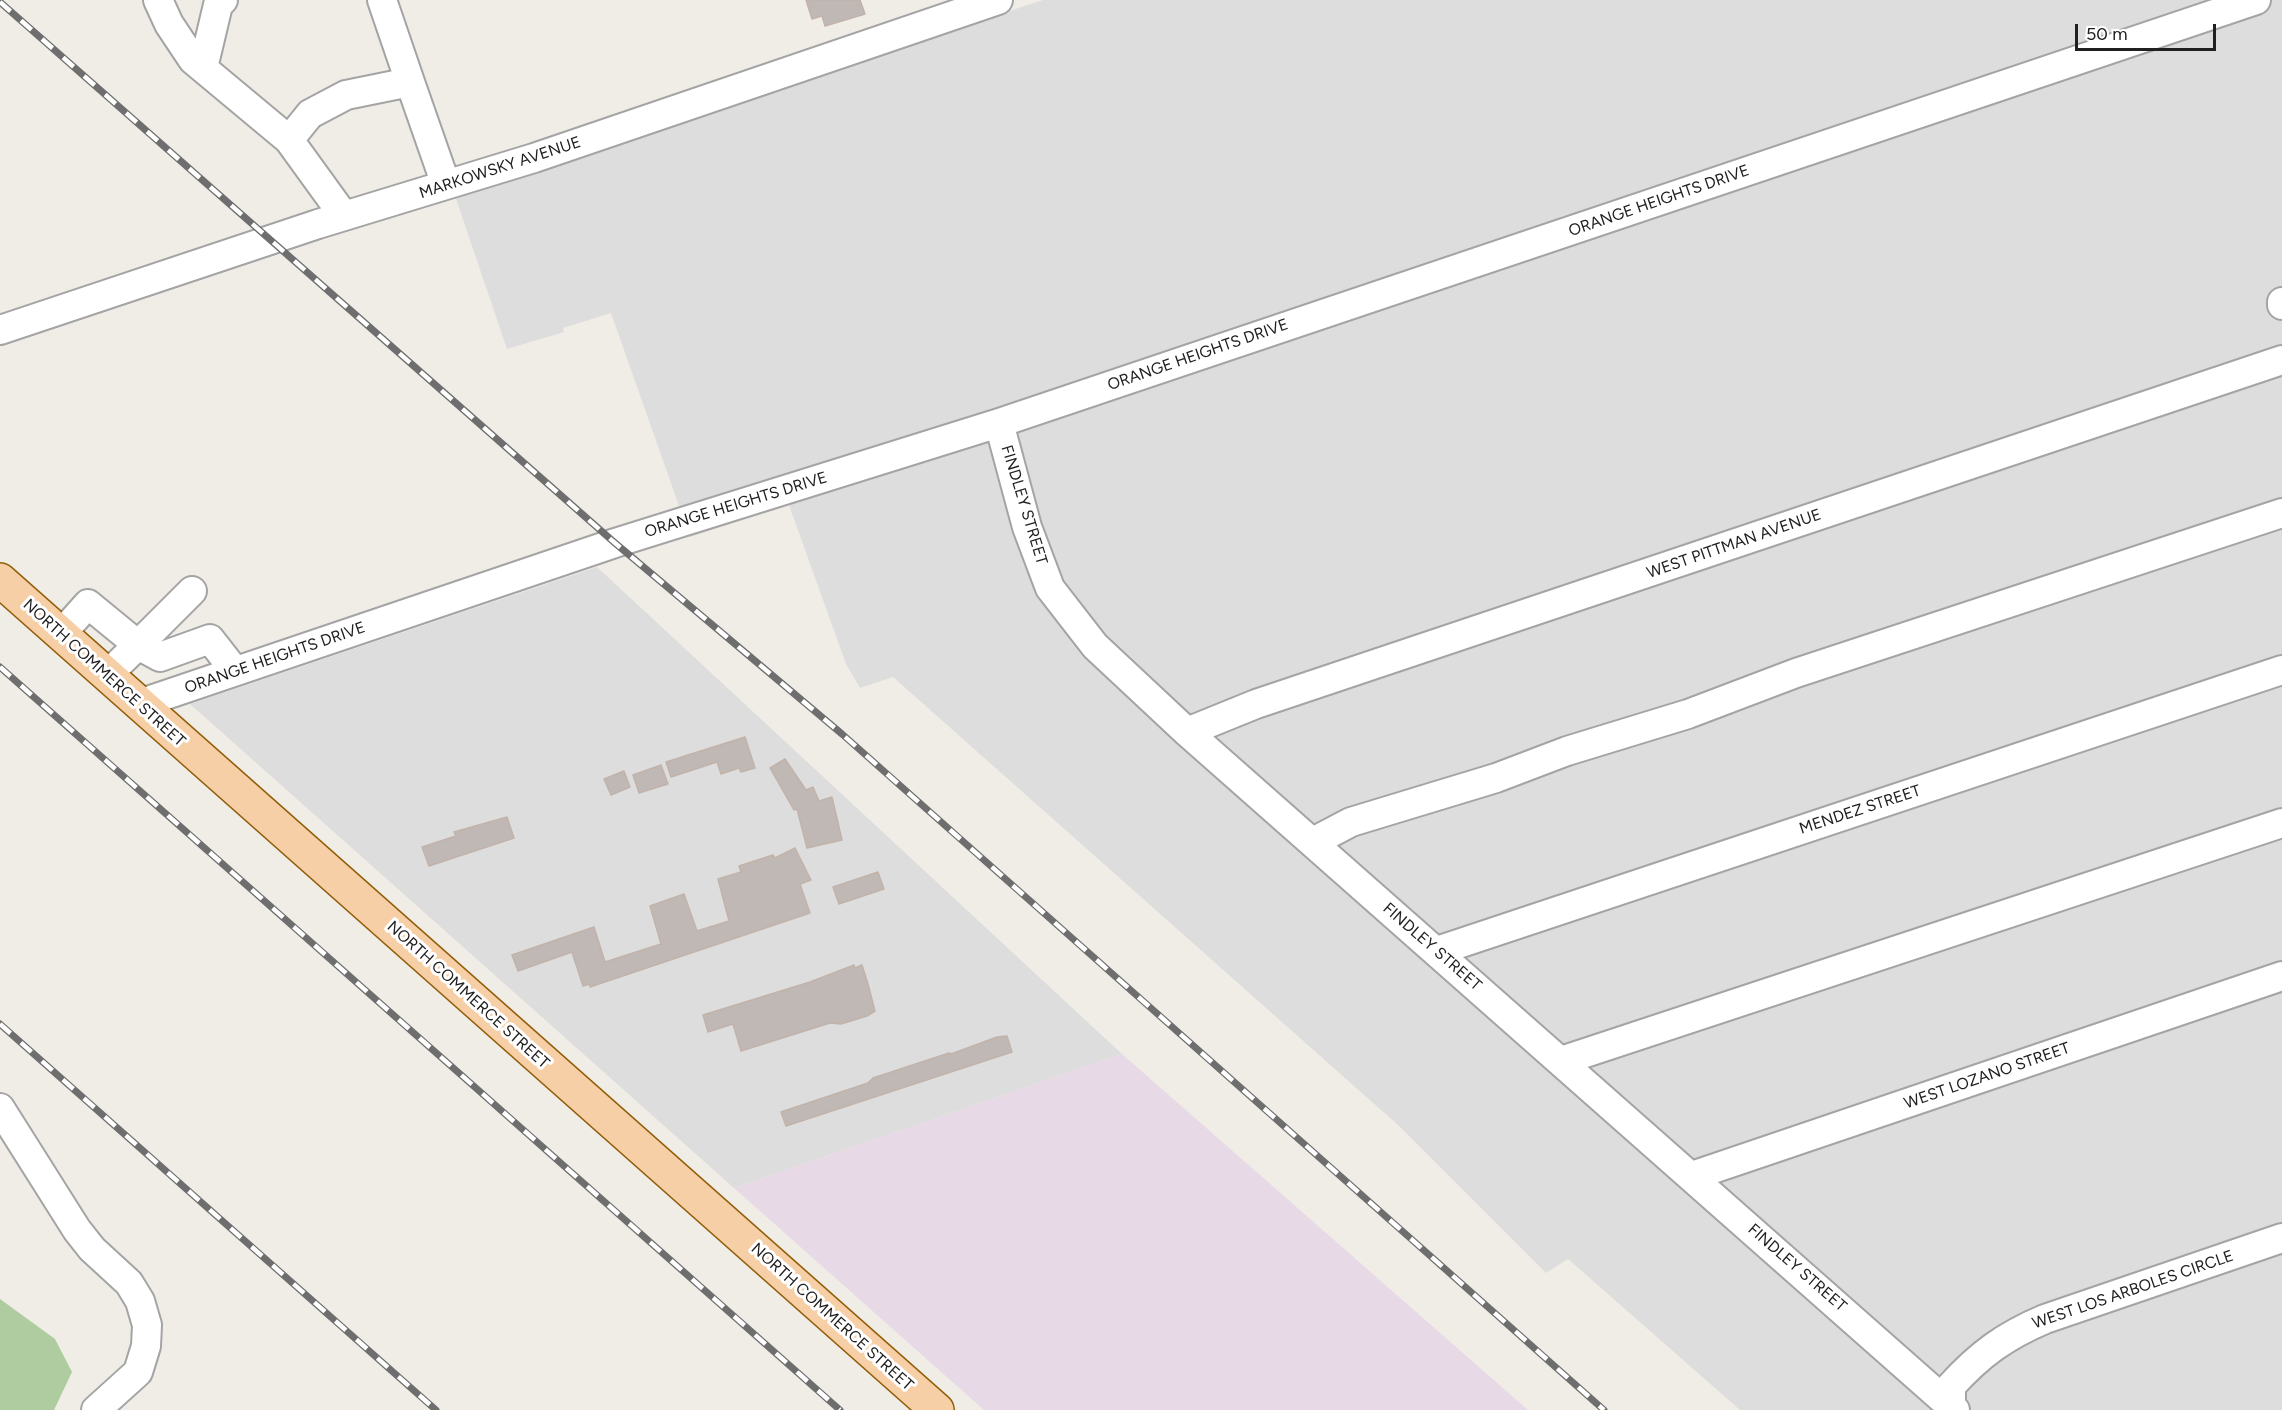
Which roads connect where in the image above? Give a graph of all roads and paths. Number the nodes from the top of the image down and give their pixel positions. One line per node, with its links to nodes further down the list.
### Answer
1 (158, 0): 6 (street)
2 (223, 0): 6 (street)
3 (382, 0): 7 (street)
4 (998, 0): 9 (street, MARKOWSKY AVENUE)
5 (2256, 0): 13 (street, ORANGE HEIGHTS DRIVE)
6 (203, 68): 8 (street)
7 (410, 82): 8 (street); 9 (street)
8 (289, 140): 10 (street)
9 (446, 185): 10 (street, MARKOWSKY AVENUE)
10 (344, 216): 11 (street, MARKOWSKY AVENUE)
11 (0, 330)
12 (2282, 360): 23 (street, WEST PITTMAN AVENUE)
13 (999, 423): 20 (street, ORANGE HEIGHTS DRIVE); 23 (street, FINDLEY STREET)
14 (2282, 513): 25 (street)
15 (0, 580): 17 (main road, NORTH COMMERCE STREET)
16 (192, 591): 18 (street)
17 (61, 634): 18 (street); 21 (main road, NORTH COMMERCE STREET)
18 (138, 645): 20 (street); 21 (street)
19 (2282, 670): 26 (street, MENDEZ STREET)
20 (235, 671): 22 (street, ORANGE HEIGHTS DRIVE)
21 (107, 675): 22 (main road, NORTH COMMERCE STREET)
22 (139, 704): 34 (main road, NORTH COMMERCE STREET)
23 (1187, 732): 25 (street, FINDLEY STREET)
24 (2282, 824): 28 (street)
25 (1313, 842): 26 (street, FINDLEY STREET)
26 (1437, 951): 28 (street, FINDLEY STREET)
27 (2282, 976): 30 (street, WEST LOZANO STREET)
28 (1561, 1061): 30 (street, FINDLEY STREET)
29 (0, 1108): 33 (street)
30 (1692, 1176): 32 (street, FINDLEY STREET)
31 (2282, 1238): 32 (street, WEST LOS ARBOLES CIRCLE)
32 (1953, 1408)
33 (96, 1410)
34 (937, 1410)

